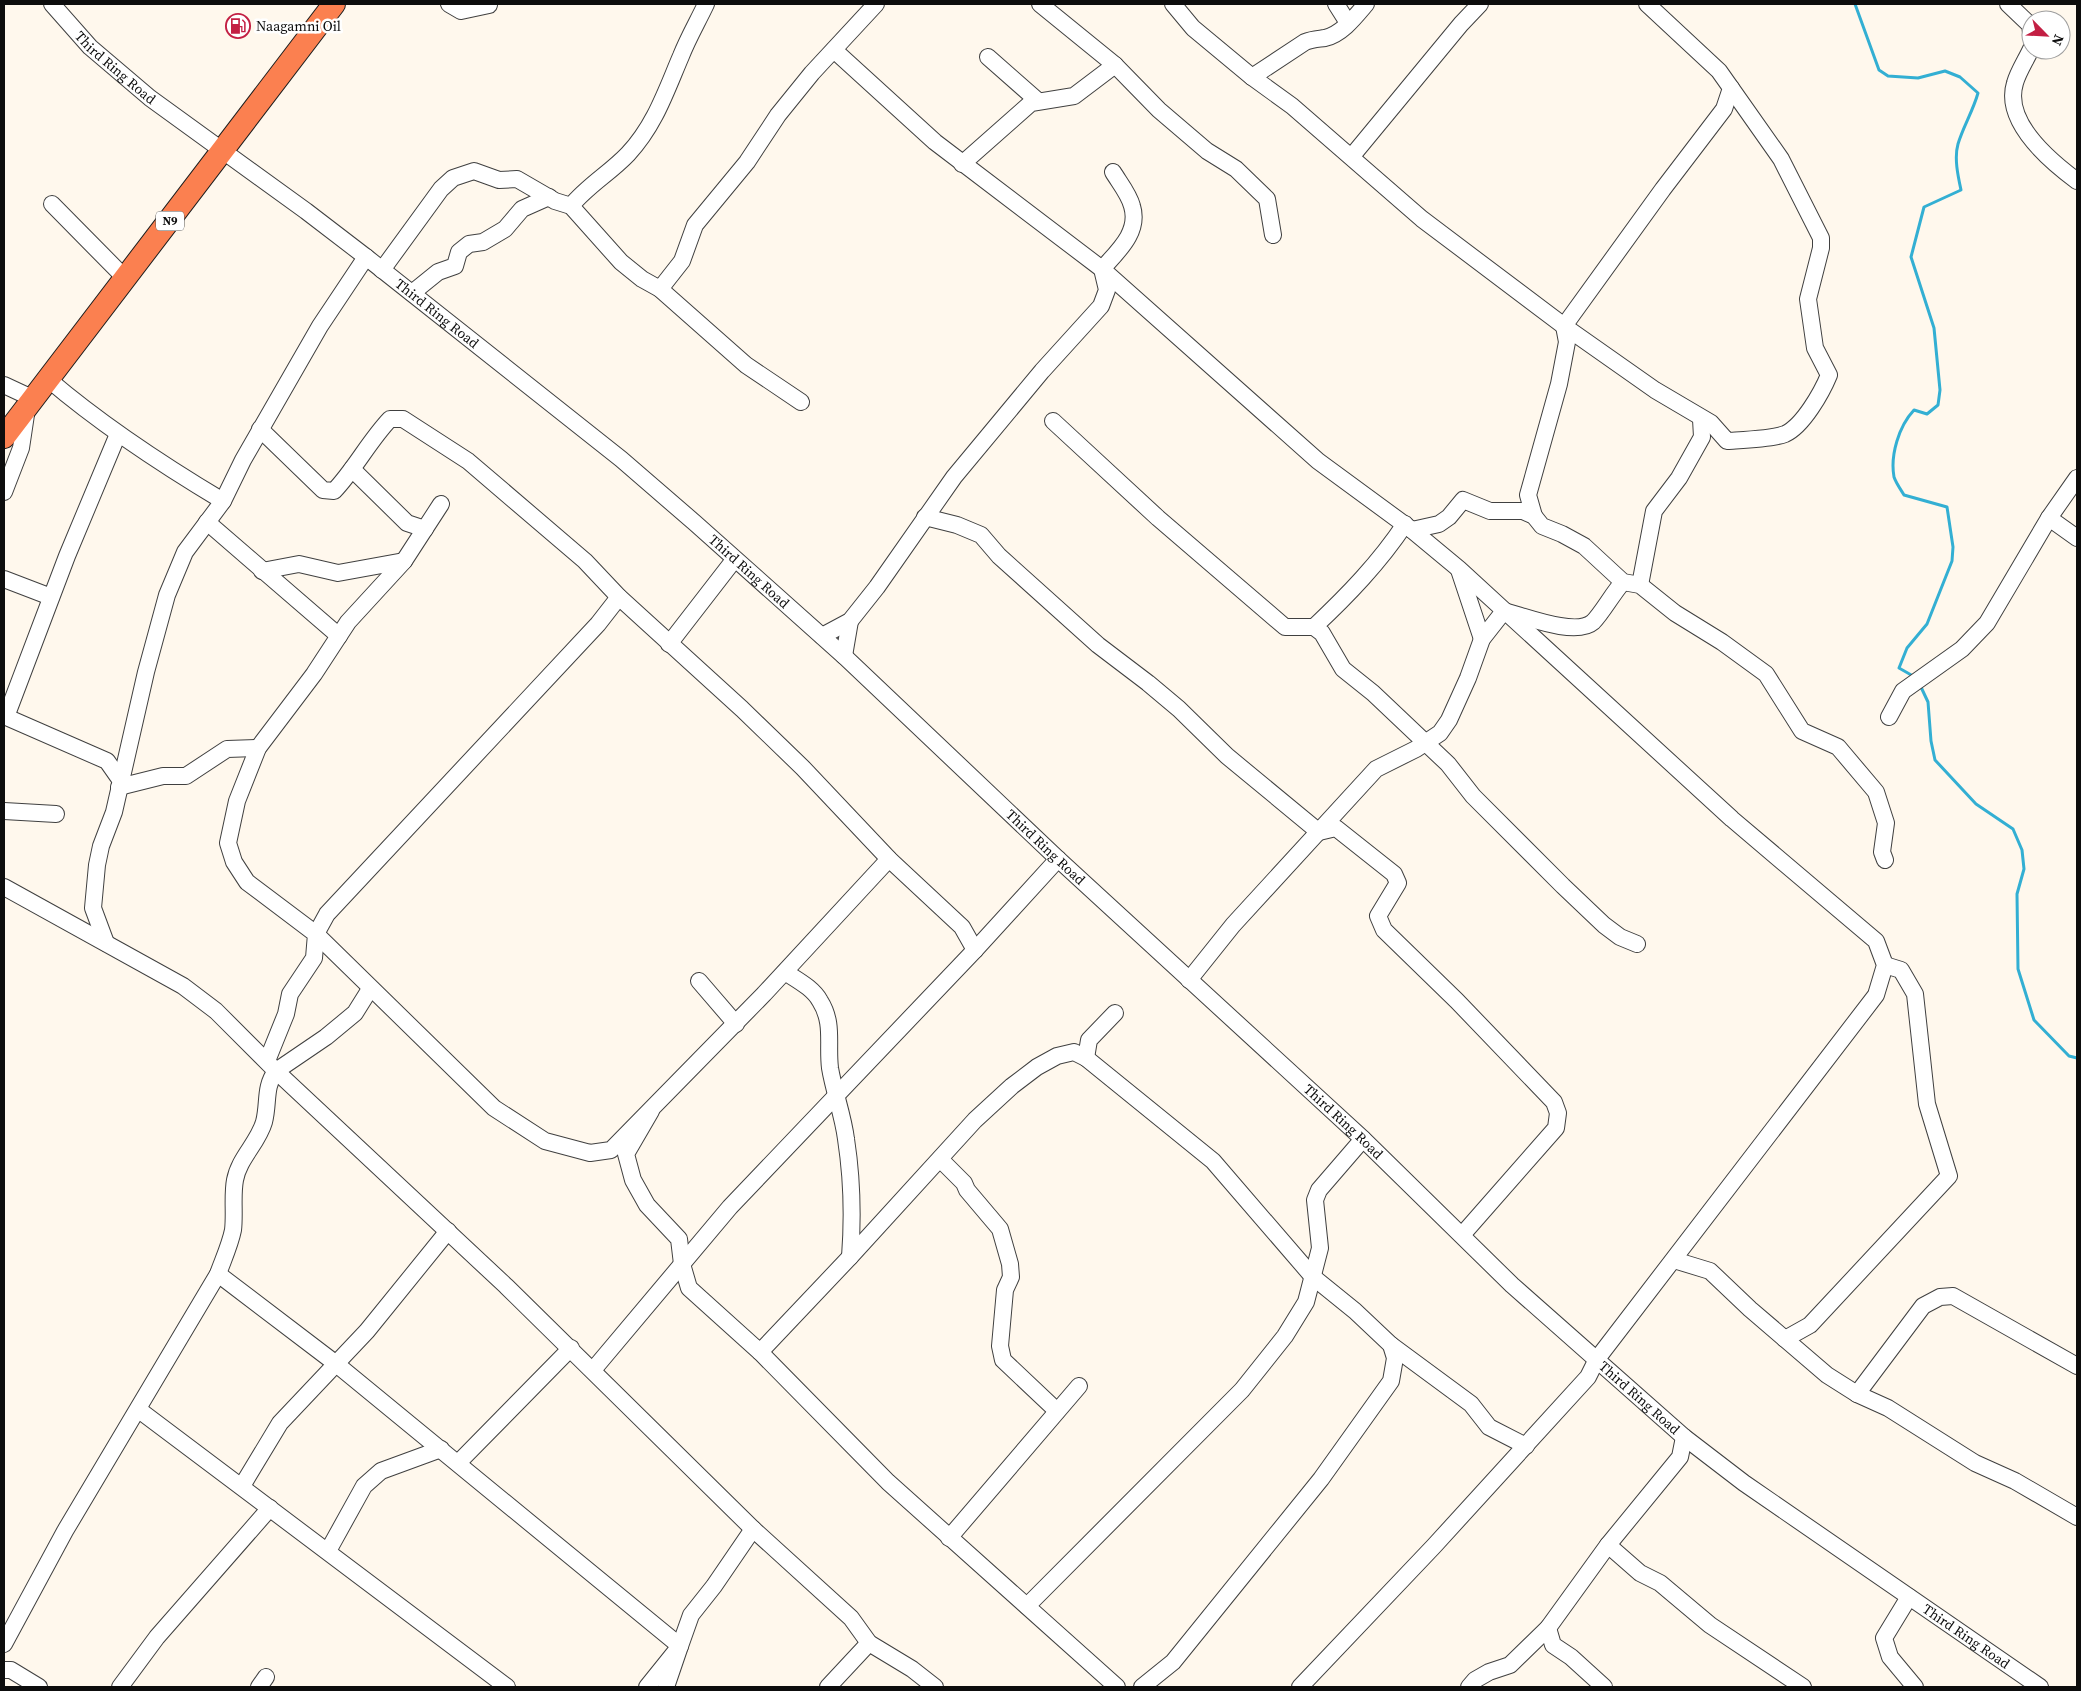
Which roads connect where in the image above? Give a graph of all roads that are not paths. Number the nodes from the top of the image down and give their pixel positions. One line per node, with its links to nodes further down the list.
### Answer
1 (52, 4): 23 (street, Third Ring Road)
2 (449, 4): 13 (street)
3 (706, 4): 30 (street)
4 (876, 4): 16 (street)
5 (1040, 4): 19 (street)
6 (1172, 4): 20 (street)
7 (1336, 4): 15 (street)
8 (1366, 4): 15 (street)
9 (1480, 4): 24 (street)
10 (1647, 4): 21 (street)
11 (2008, 4): 14 (street)
12 (330, 5): 23 (highway, N9)
13 (489, 5)
14 (2021, 16)
15 (1348, 23): 20 (street)
16 (834, 50): 25 (street); 36 (street)
17 (988, 57): 22 (street)
18 (2025, 60): 27 (street)
19 (1115, 65): 22 (street); 31 (street)
20 (1252, 77): 24 (street)
21 (1732, 88): 38 (street); 43 (street)
22 (1038, 101): 25 (street)
23 (222, 151): 32 (street, Third Ring Road); 35 (highway, N9)
24 (1352, 156): 38 (street)
25 (962, 164): 34 (street)
26 (1113, 172): 34 (street)
27 (2077, 181)
28 (549, 198): 30 (street); 33 (street); 37 (street)
29 (52, 204): 35 (street)
30 (571, 206): 36 (street)
31 (1273, 235)
32 (366, 257): 33 (street, Third Ring Road); 45 (street)
33 (382, 270): 37 (street, Third Ring Road)
34 (1102, 270): 56 (street); 59 (street)
35 (126, 278): 39 (highway, N9)
36 (660, 289): 41 (street)
37 (412, 293): 62 (street, Third Ring Road)
38 (1564, 326): 43 (street); 51 (street)
39 (48, 380): 42 (highway, N9); 46 (street)
40 (4, 385): 42 (street)
41 (801, 402)
42 (30, 404): 47 (highway, N9); 50 (street)
43 (1701, 419): 68 (street)
44 (1053, 421): 73 (street)
45 (260, 429): 48 (street); 52 (street)
46 (118, 434): 52 (street); 69 (street)
47 (4, 437)
48 (352, 470): 60 (street); 70 (street)
49 (2077, 478): 57 (street)
50 (4, 492)
51 (1528, 495): 54 (street); 55 (street)
52 (223, 501): 58 (street)
53 (441, 504): 60 (street)
54 (1500, 511): 55 (street); 59 (street)
55 (1529, 514): 67 (street)
56 (925, 518): 72 (street); 88 (street)
57 (2050, 518): 61 (street); 80 (street)
58 (207, 522): 65 (street); 83 (street)
59 (1408, 527): 64 (street); 73 (street)
60 (425, 529): 63 (street)
61 (2077, 538)
62 (734, 560): 75 (street, Third Ring Road); 77 (street)
63 (404, 561): 65 (street); 74 (street)
64 (1459, 569): 71 (street); 76 (street)
65 (262, 571): 74 (street)
66 (4, 578): 69 (street)
67 (1623, 582): 68 (street); 71 (street)
68 (1640, 585): 91 (street)
69 (51, 597): 79 (street)
70 (619, 597): 77 (street); 97 (street)
71 (1504, 611): 76 (street); 101 (street)
72 (850, 621): 75 (street); 78 (street)
73 (1314, 627): 81 (street)
74 (339, 636): 82 (street)
75 (822, 636): 78 (street, Third Ring Road)
76 (1482, 639): 81 (street)
77 (669, 644): 89 (street)
78 (844, 656): 90 (street, Third Ring Road)
79 (5, 716): 84 (street)
80 (1889, 717)
81 (1424, 741): 88 (street); 99 (street)
82 (258, 748): 85 (street); 97 (street)
83 (126, 758): 84 (street); 85 (street)
84 (107, 761): 85 (street)
85 (120, 784): 93 (street)
86 (4, 811): 87 (street)
87 (56, 814)
88 (1319, 832): 103 (street); 117 (street)
89 (889, 859): 95 (street); 102 (street)
90 (1058, 859): 96 (street); 103 (street, Third Ring Road)
91 (1885, 860)
92 (4, 887): 94 (street)
93 (93, 908): 94 (street); 98 (street)
94 (77, 926): 98 (street)
95 (962, 927): 96 (street); 100 (street)
96 (990, 933): 100 (street)
97 (316, 934): 105 (street); 109 (street)
98 (106, 943): 109 (street)
99 (1637, 944)
100 (975, 950): 110 (street)
101 (1885, 965): 119 (street); 125 (street)
102 (785, 972): 107 (street); 110 (street)
103 (1189, 980): 112 (street, Third Ring Road)
104 (698, 981): 107 (street)
105 (370, 989): 109 (street); 111 (street)
106 (1115, 1013): 108 (street)
107 (736, 1024): 111 (street)
108 (1086, 1058): 113 (street); 122 (street)
109 (271, 1066): 116 (street); 121 (street)
110 (837, 1096): 114 (street); 120 (street)
111 (651, 1111): 120 (street)
112 (1363, 1139): 117 (street, Third Ring Road); 122 (street)
113 (940, 1159): 115 (street); 136 (street)
114 (853, 1219): 115 (street); 118 (street)
115 (875, 1230): 118 (street)
116 (448, 1231): 127 (street); 130 (street)
117 (1462, 1234): 129 (street, Third Ring Road)
118 (850, 1257): 128 (street)
119 (1674, 1260): 125 (street); 129 (street)
120 (682, 1264): 123 (street); 124 (street)
121 (218, 1274): 130 (street); 135 (street)
122 (1313, 1277): 126 (street); 149 (street)
123 (689, 1288): 124 (street); 128 (street)
124 (660, 1289): 132 (street)
125 (1785, 1339): 134 (street)
126 (1391, 1345): 138 (street); 163 (street)
127 (571, 1348): 132 (street); 140 (street)
128 (760, 1352): 145 (street)
129 (1597, 1359): 137 (street, Third Ring Road); 138 (street)
130 (335, 1363): 139 (street); 141 (street)
131 (2077, 1366): 134 (street)
132 (593, 1370): 144 (street)
133 (1078, 1386): 136 (street)
134 (1857, 1394): 143 (street)
135 (139, 1410): 141 (street); 152 (street)
136 (1057, 1411): 145 (street)
137 (1684, 1437): 146 (street); 148 (street, Third Ring Road)
138 (1526, 1446): 164 (street)
139 (441, 1448): 140 (street); 147 (street)
140 (458, 1463): 153 (street)
141 (242, 1486): 142 (street)
142 (270, 1508): 147 (street); 157 (street)
143 (2077, 1517)
144 (753, 1529): 151 (street); 153 (street)
145 (949, 1538): 149 (street)
146 (1608, 1545): 150 (street); 167 (street)
147 (328, 1551): 155 (street)
148 (1909, 1597): 168 (street); 169 (street, Third Ring Road)
149 (1027, 1606): 162 (street)
150 (1548, 1628): 165 (street); 166 (street)
151 (869, 1643): 160 (street); 161 (street)
152 (4, 1644)
153 (680, 1646): 158 (street); 159 (street)
154 (4, 1670): 156 (street)
155 (497, 1684)
156 (39, 1687)
157 (120, 1687)
158 (647, 1687)
159 (666, 1687)
160 (828, 1687)
161 (935, 1687)
162 (1116, 1687)
163 (1142, 1687)
164 (1300, 1687)
165 (1469, 1687)
166 (1604, 1687)
167 (1803, 1687)
168 (1916, 1687)
169 (2040, 1687)

